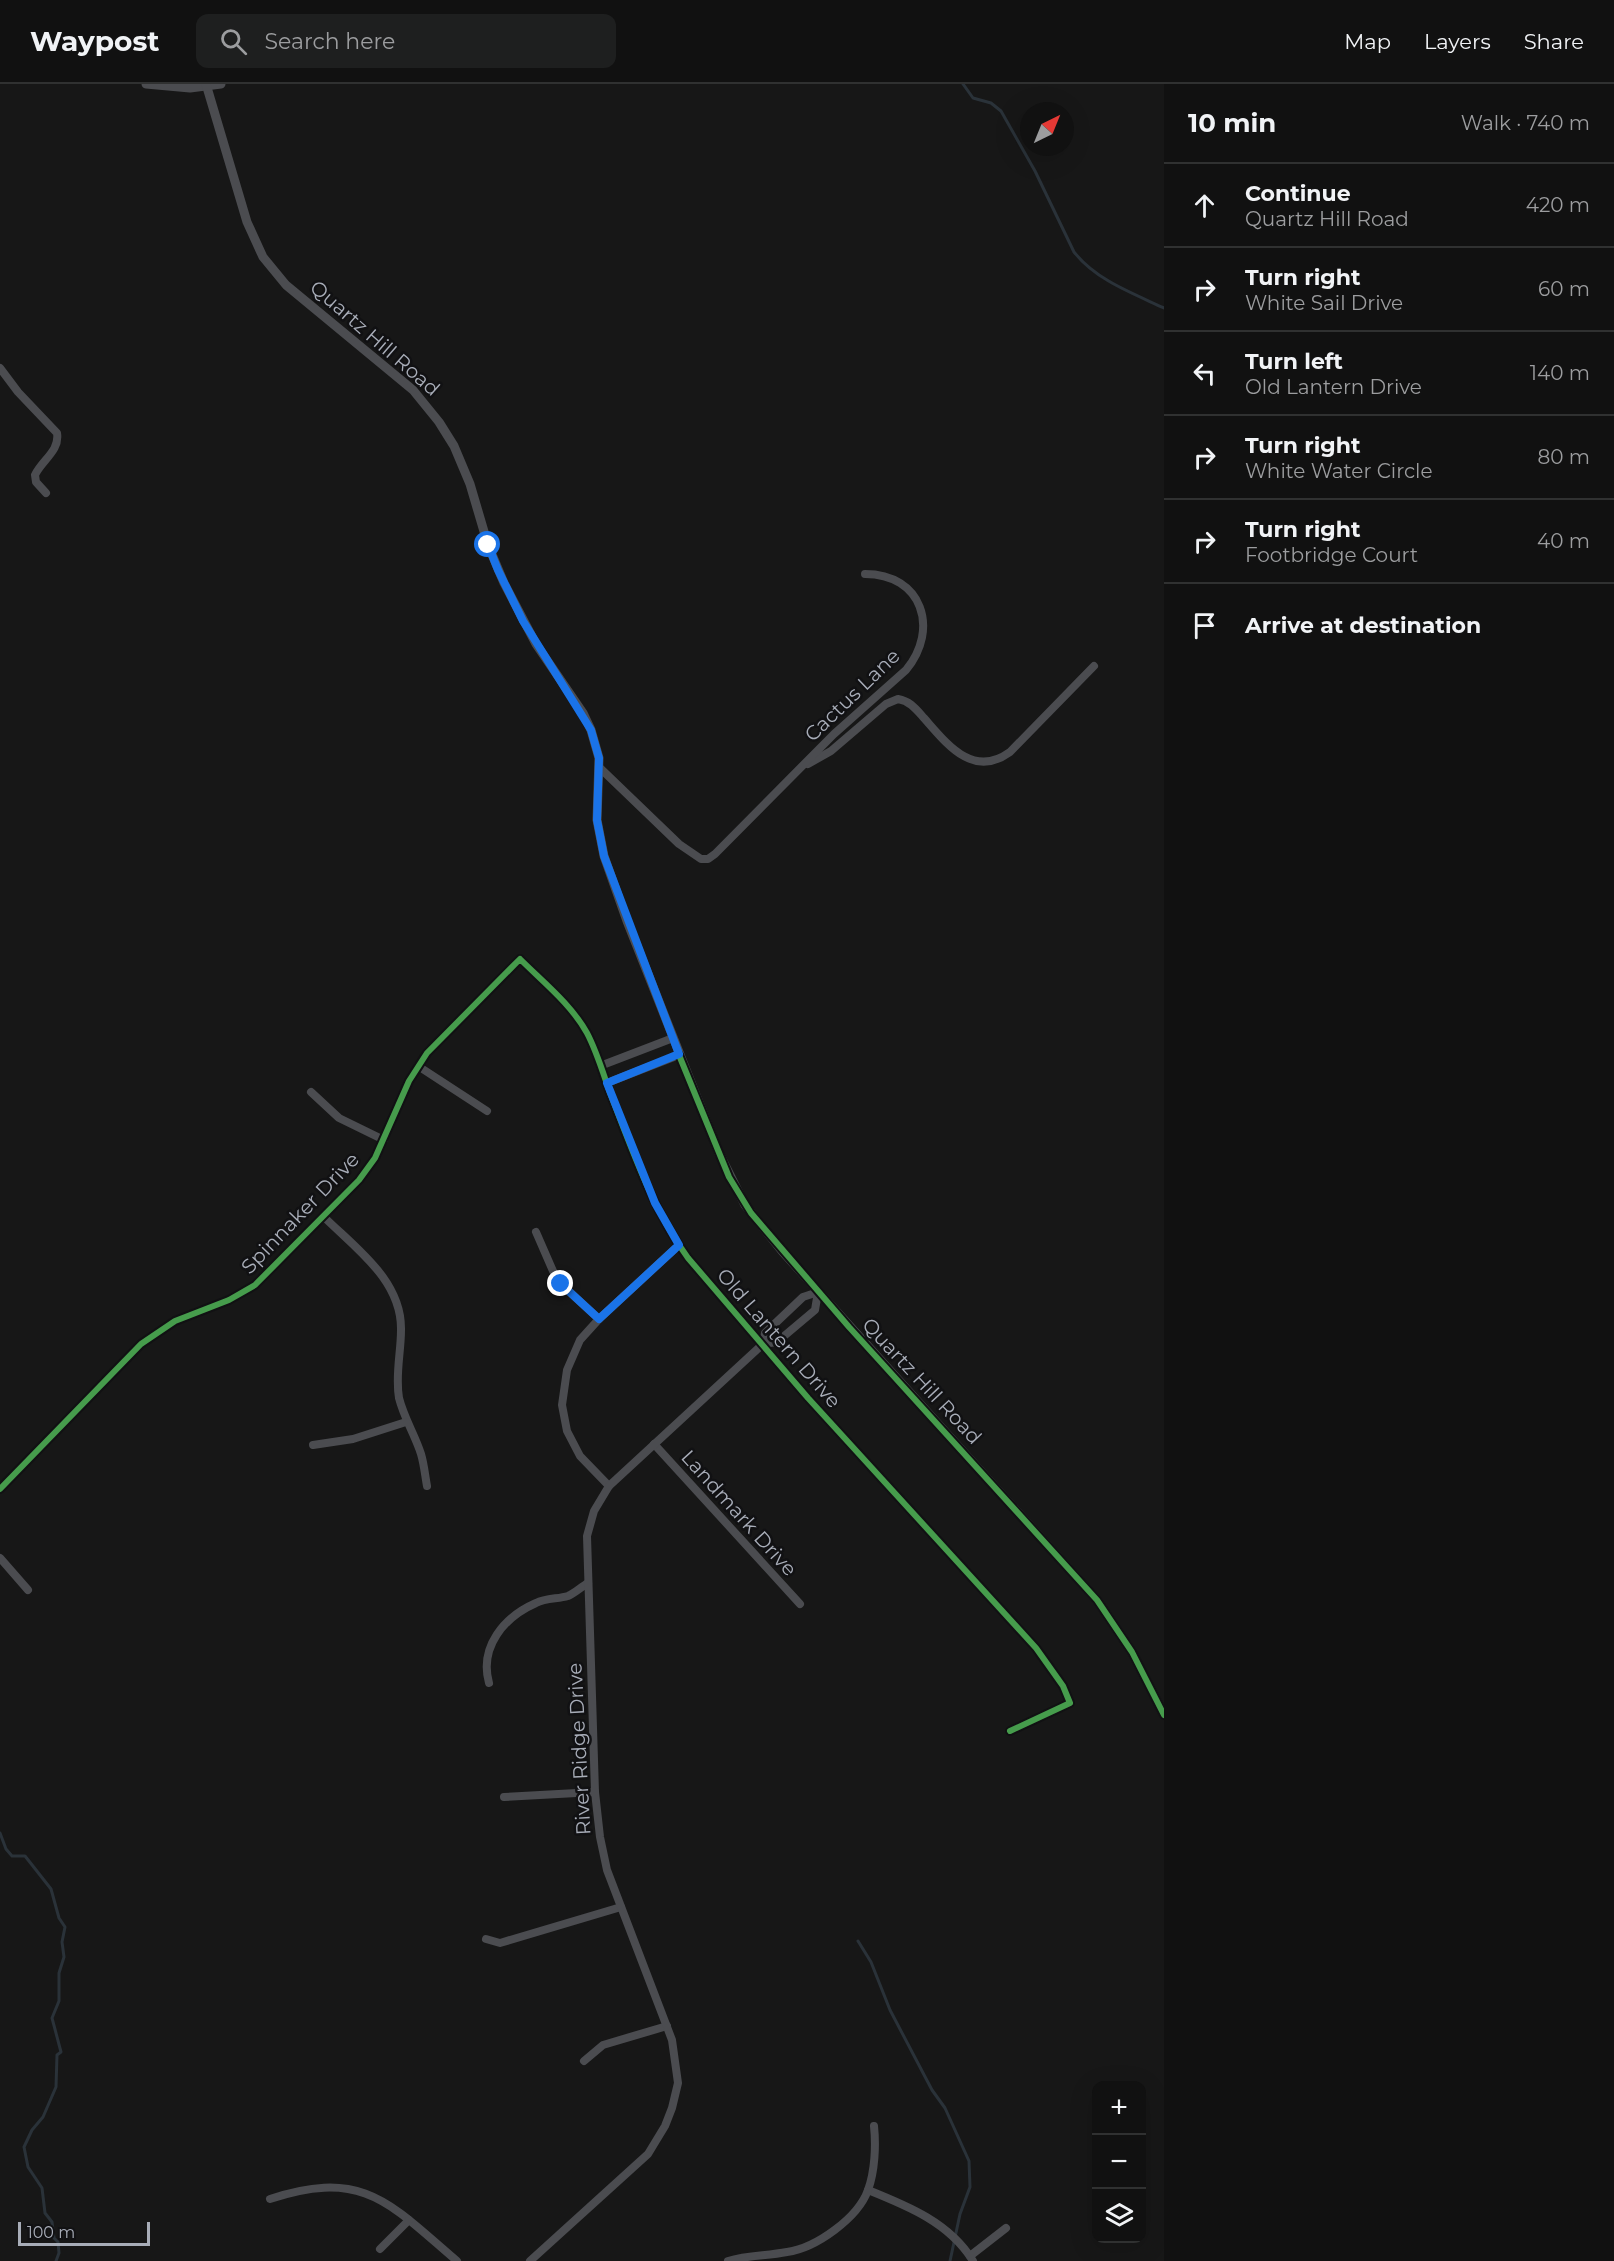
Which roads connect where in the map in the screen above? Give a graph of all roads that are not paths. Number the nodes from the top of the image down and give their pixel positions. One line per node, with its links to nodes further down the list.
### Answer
1 (146, 84): 3 (street)
2 (221, 84): 3 (street)
3 (206, 85): 9 (street, Quartz Hill Road)
4 (0, 368): 5 (street)
5 (46, 493)
6 (865, 574): 8 (street, Cactus Lane)
7 (1094, 666): 8 (street, Cactus Lane)
8 (803, 766): 9 (street, Cactus Lane)
9 (600, 768): 11 (street, Quartz Hill Road)
10 (520, 959): 13 (street, Spinnaker Drive); 14 (street, Old Lantern Drive)
11 (673, 1038): 12 (street, Quartz Hill Road); 14 (street)
12 (679, 1054): 15 (street); 22 (street, Quartz Hill Road)
13 (418, 1066): 17 (street); 18 (street, Spinnaker Drive)
14 (600, 1066): 15 (street, Old Lantern Drive)
15 (607, 1083): 21 (street, Old Lantern Drive)
16 (311, 1092): 18 (street)
17 (487, 1111)
18 (384, 1140): 19 (street, Spinnaker Drive)
19 (323, 1216): 25 (street); 30 (street, Spinnaker Drive)
20 (536, 1232): 23 (street)
21 (679, 1245): 23 (street); 24 (street, Old Lantern Drive)
22 (818, 1292): 24 (street, River Ridge Drive); 24 (street, River Ridge Drive); 36 (street, Quartz Hill Road)
23 (599, 1319): 29 (street)
24 (763, 1344): 26 (street, River Ridge Drive); 37 (street, Old Lantern Drive)
25 (406, 1422): 27 (street); 28 (street)
26 (654, 1444): 29 (street, River Ridge Drive); 34 (street, Landmark Drive)
27 (313, 1445)
28 (427, 1486)
29 (609, 1486): 32 (street, River Ridge Drive)
30 (0, 1489)
31 (0, 1558): 33 (street)
32 (588, 1583): 35 (street); 38 (street, River Ridge Drive)
33 (28, 1590)
34 (800, 1604)
35 (489, 1683)
36 (1164, 1715)
37 (1010, 1731)
38 (595, 1792): 39 (street); 40 (street, River Ridge Drive)
39 (504, 1797)
40 (621, 1907): 41 (street); 42 (street, River Ridge Drive)
41 (486, 1939)
42 (667, 2026): 43 (street); 53 (street, River Ridge Drive)
43 (584, 2061)
44 (874, 2126): 45 (street)
45 (868, 2190): 50 (street); 51 (street)
46 (270, 2199): 47 (street)
47 (409, 2220): 49 (street); 52 (street)
48 (1006, 2228): 51 (street)
49 (380, 2249)
50 (788, 2257): 54 (street)
51 (972, 2259)
52 (457, 2261)
53 (530, 2261)
54 (728, 2261)

